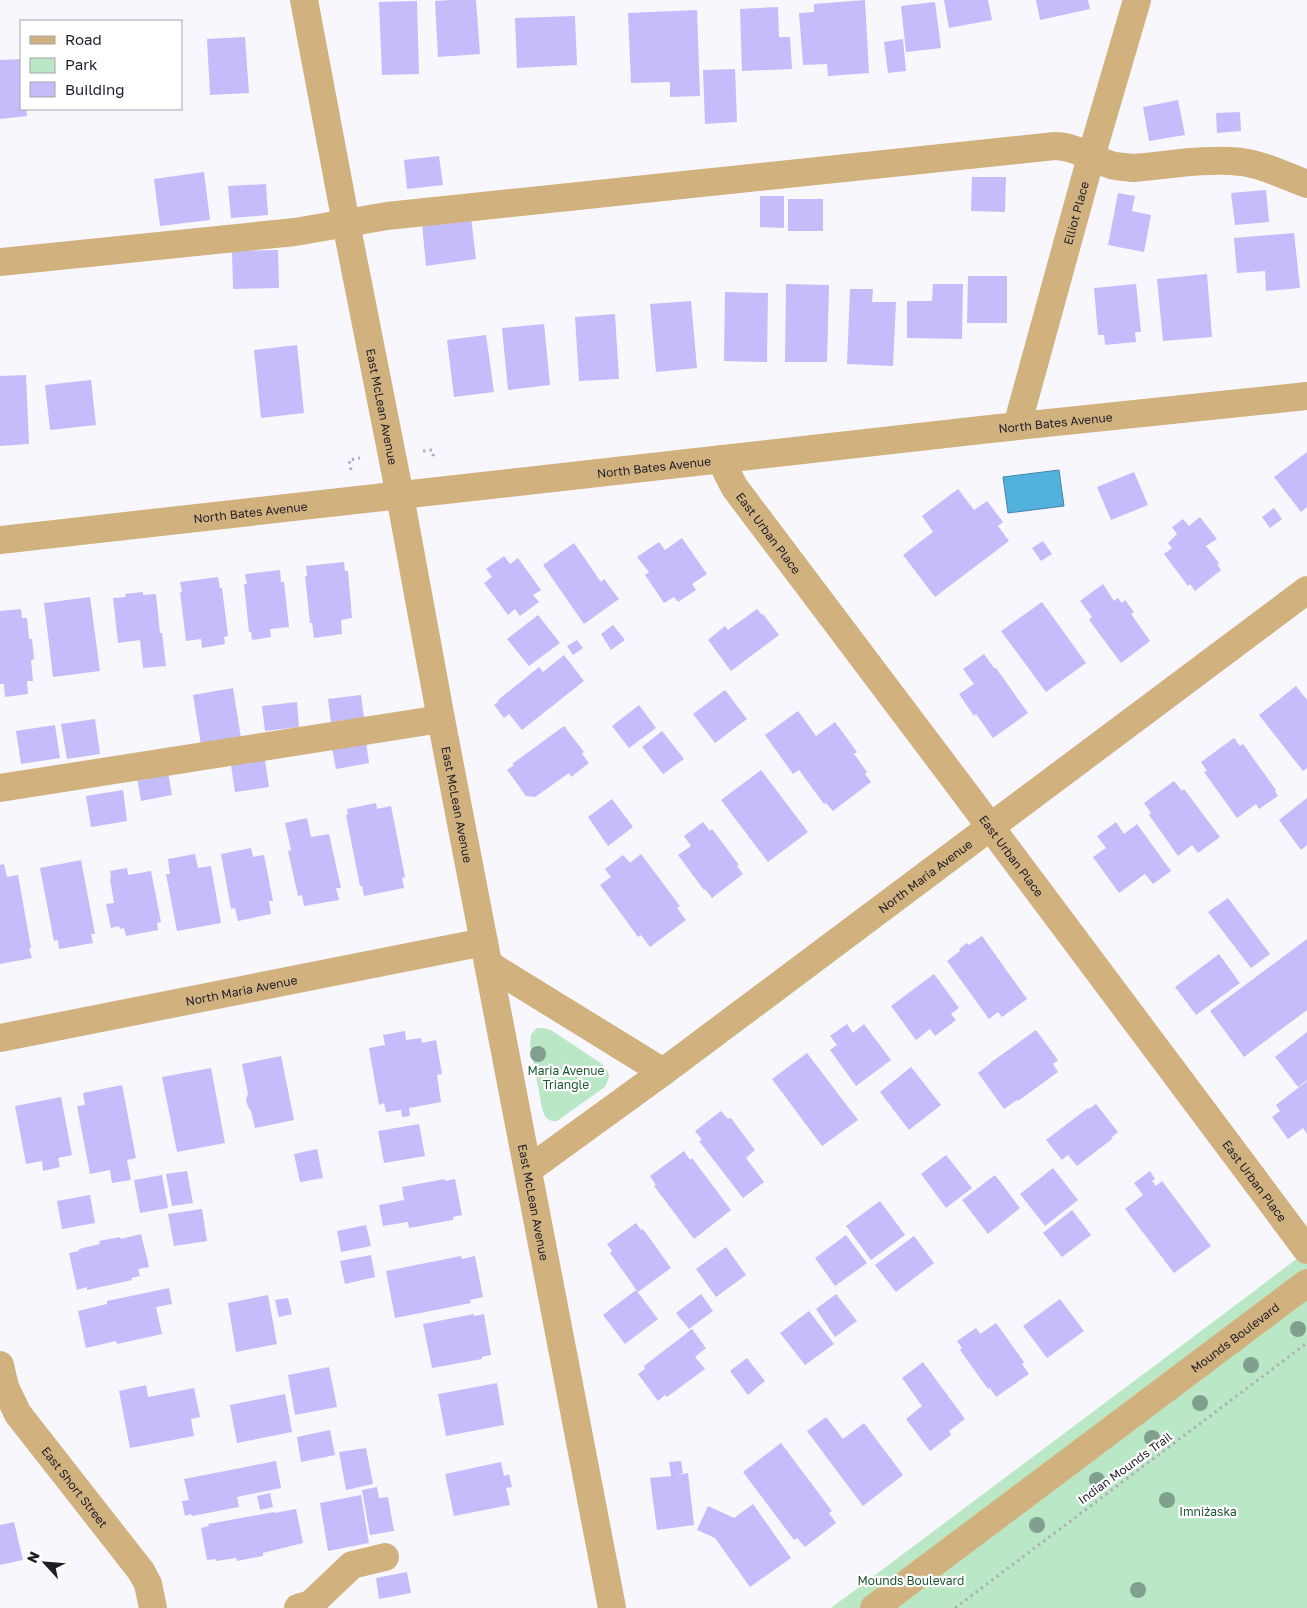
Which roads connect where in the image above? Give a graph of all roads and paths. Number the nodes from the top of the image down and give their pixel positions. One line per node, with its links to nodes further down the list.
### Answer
1 (304, 0): 5 (street, East McLean Avenue)
2 (1137, 0): 3 (street, Elliot Place)
3 (1091, 157): 4 (street); 5 (street); 8 (street, Elliot Place)
4 (1307, 184)
5 (346, 223): 6 (street); 10 (street, East McLean Avenue)
6 (0, 262)
7 (1307, 396): 8 (street, North Bates Avenue)
8 (1017, 426): 9 (street, North Bates Avenue)
9 (722, 459): 10 (street, North Bates Avenue); 15 (street, East Urban Place)
10 (400, 496): 11 (street, North Bates Avenue); 13 (street, East McLean Avenue)
11 (0, 540)
12 (1307, 590): 15 (street, North Maria Avenue)
13 (441, 719): 14 (street); 16 (street, East McLean Avenue)
14 (0, 788)
15 (990, 827): 18 (street, North Maria Avenue); 20 (street, East Urban Place)
16 (486, 953): 17 (street, North Maria Avenue); 18 (street); 19 (street, East McLean Avenue)
17 (0, 1038)
18 (663, 1072): 19 (street, North Maria Avenue)
19 (528, 1170): 27 (street, East McLean Avenue)
20 (1307, 1250)
21 (1307, 1282): 28 (street, Mounds Boulevard)
22 (1307, 1343): 29 (path, Indian Mounds Trail)
23 (0, 1365): 25 (street, East Short Street)
24 (386, 1557): 26 (street)
25 (153, 1608)
26 (298, 1608)
27 (612, 1608)
28 (874, 1608)
29 (955, 1608)

